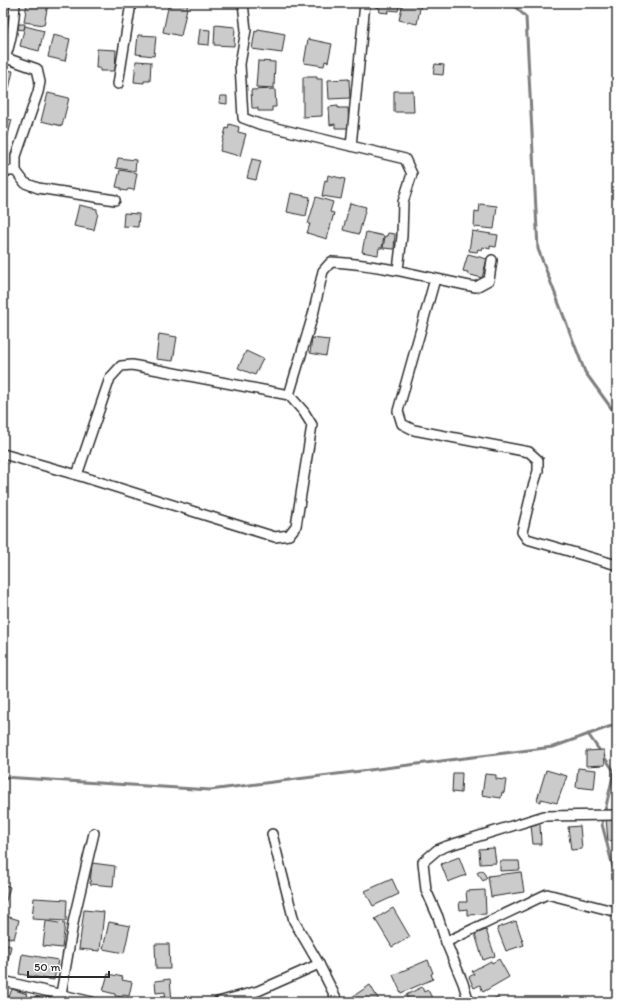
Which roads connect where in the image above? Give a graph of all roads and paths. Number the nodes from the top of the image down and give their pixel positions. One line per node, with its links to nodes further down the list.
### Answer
1 (15, 3): 5 (street)
2 (131, 3): 6 (street)
3 (243, 3): 7 (street)
4 (365, 3): 7 (street)
5 (4, 57): 9 (street)
6 (118, 84)
7 (351, 146): 12 (street)
8 (3, 171): 9 (street)
9 (16, 171): 10 (street)
10 (115, 200)
11 (492, 260): 13 (street)
12 (398, 270): 13 (street); 14 (street)
13 (435, 279): 17 (street)
14 (289, 395): 16 (street); 16 (street)
15 (3, 454): 16 (street)
16 (78, 475)
17 (617, 565)
18 (617, 815): 22 (street)
19 (94, 833): 25 (street)
20 (272, 834): 23 (street)
21 (617, 912): 22 (street)
22 (446, 942): 29 (street)
23 (319, 964): 27 (street); 28 (street)
24 (3, 980): 25 (street)
25 (61, 994): 26 (street)
26 (92, 1002)
27 (218, 1002)
28 (338, 1002)
29 (469, 1002)

